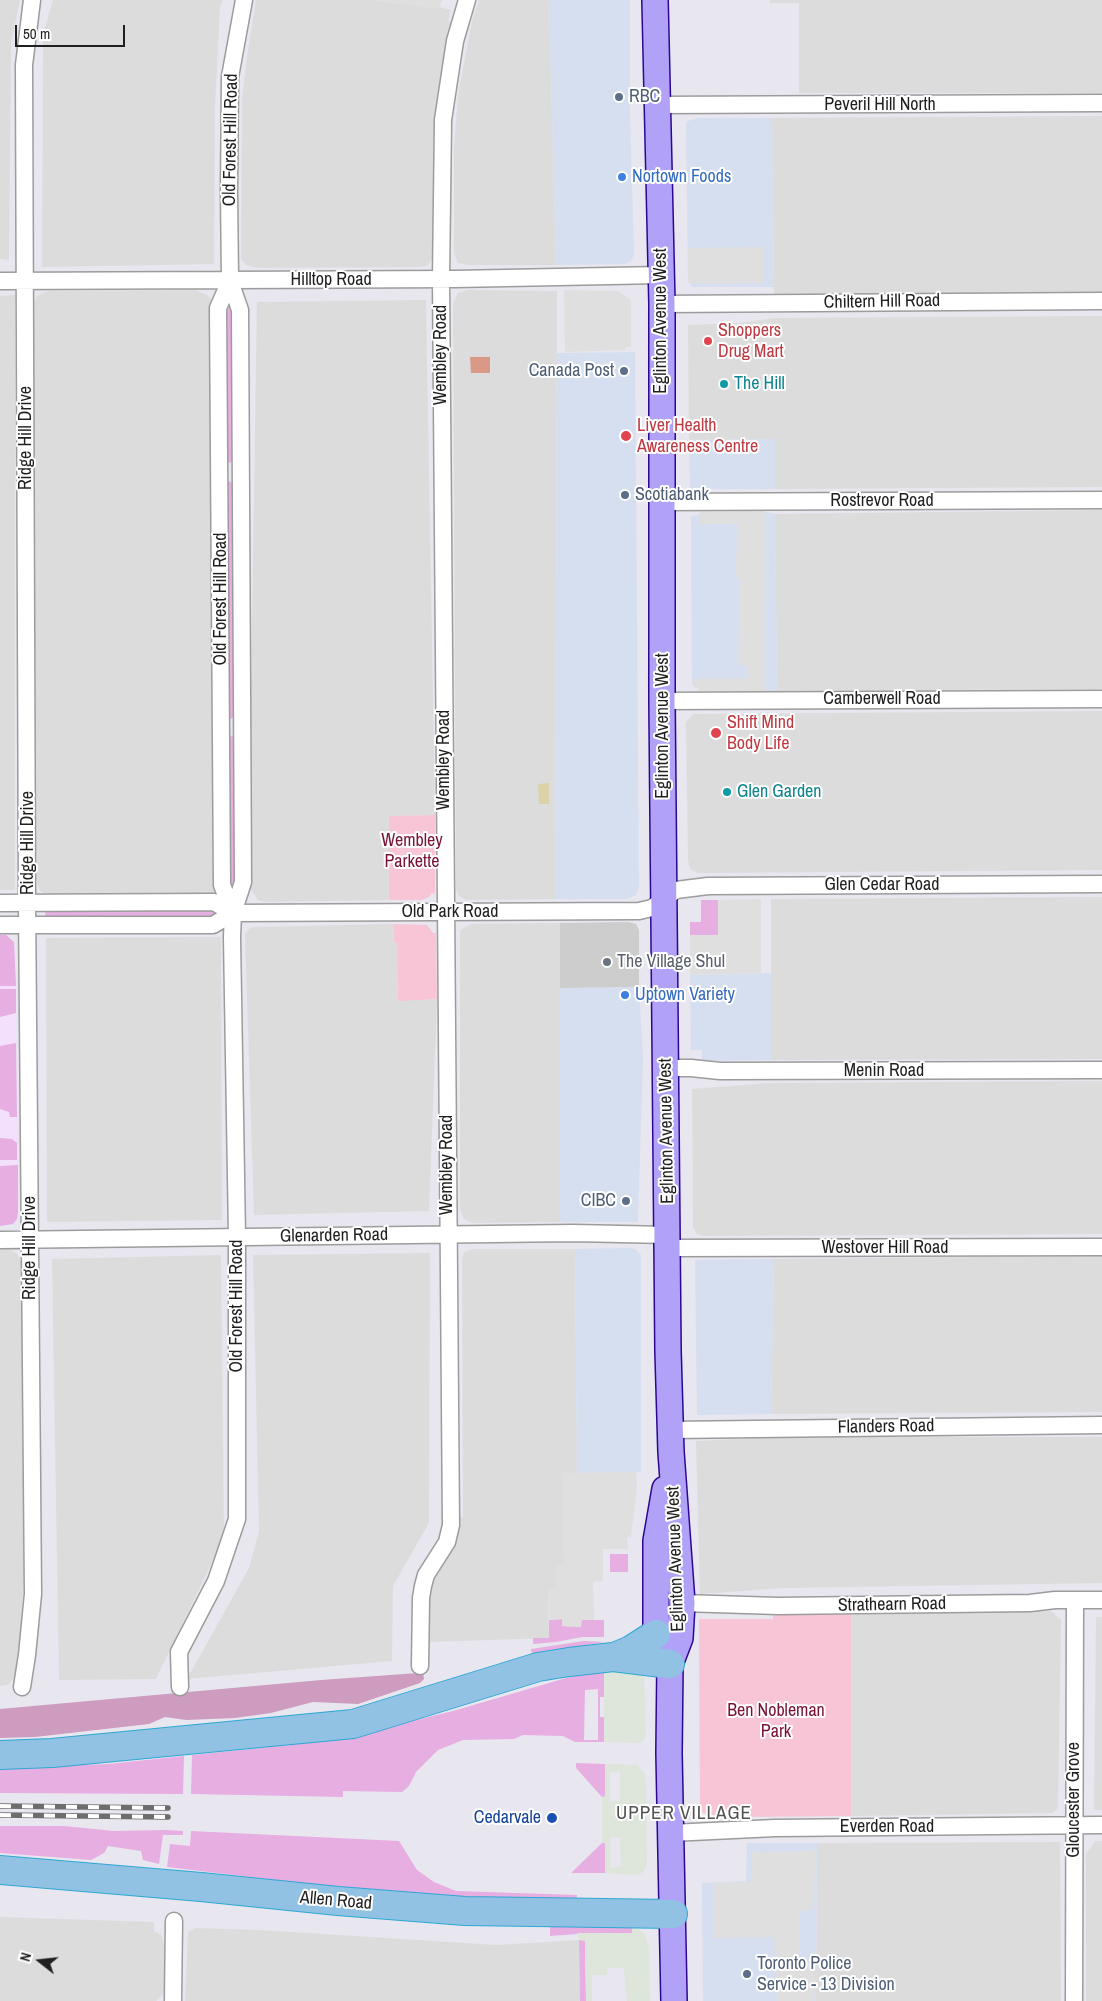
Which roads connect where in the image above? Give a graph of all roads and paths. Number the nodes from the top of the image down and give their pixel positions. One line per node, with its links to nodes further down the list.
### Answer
1 (32, 0): 10 (street, Ridge Hill Drive)
2 (244, 0): 11 (street, Old Forest Hill Road)
3 (468, 0): 8 (street, Wembley Road)
4 (655, 0): 6 (main road, Eglinton Avenue West)
5 (1102, 103): 6 (street, Peveril Hill North)
6 (657, 105): 7 (main road, Eglinton Avenue West)
7 (661, 275): 8 (street, Hilltop Road); 13 (main road, Eglinton Avenue West)
8 (440, 280): 11 (street, Hilltop Road); 27 (street, Wembley Road)
9 (0, 281): 10 (street, Hilltop Road)
10 (25, 281): 11 (street, Hilltop Road); 25 (street, Ridge Hill Drive)
11 (230, 281): 14 (street, Old Forest Hill Road); 15 (street, Old Forest Hill Road)
12 (1102, 301): 13 (street, Chiltern Hill Road)
13 (662, 304): 17 (main road, Eglinton Avenue West)
14 (220, 472): 15 (street); 20 (street, Old Forest Hill Road)
15 (240, 473): 21 (street, Old Forest Hill Road)
16 (1102, 500): 17 (street, Rostrevor Road)
17 (662, 502): 19 (main road, Eglinton Avenue West)
18 (1102, 699): 19 (street, Camberwell Road)
19 (662, 701): 23 (main road, Eglinton Avenue West)
20 (222, 726): 21 (street); 26 (street, Old Forest Hill Road)
21 (243, 726): 26 (street, Old Forest Hill Road)
22 (1102, 884): 23 (street, Glen Cedar Road)
23 (664, 899): 27 (street, Old Park Road); 30 (main road, Eglinton Avenue West)
24 (0, 903): 25 (street, Old Park Road)
25 (28, 903): 26 (street, Old Park Road); 29 (street, Ridge Hill Drive)
26 (232, 912): 27 (street, Old Park Road); 29 (street); 33 (street, Old Forest Hill Road)
27 (444, 913): 32 (street, Wembley Road)
28 (0, 925): 29 (street)
29 (28, 925): 35 (street, Ridge Hill Drive)
30 (666, 1068): 31 (street, Menin Road); 36 (main road, Eglinton Avenue West)
31 (1102, 1070)
32 (447, 1236): 33 (street, Glenarden Road); 36 (street, Glenarden Road); 47 (street, Wembley Road)
33 (237, 1237): 35 (street, Glenarden Road); 49 (street, Old Forest Hill Road)
34 (0, 1240): 35 (street, Glenarden Road)
35 (30, 1240): 48 (street, Ridge Hill Drive)
36 (668, 1242): 37 (street, Westover Hill Road); 39 (main road, Eglinton Avenue West)
37 (1102, 1247)
38 (1102, 1425): 39 (street, Flanders Road)
39 (671, 1441): 40 (main road, Eglinton Avenue West); 43 (main road, Eglinton Avenue West)
40 (656, 1579): 43 (main road); 44 (main road, Eglinton Avenue West)
41 (1075, 1600): 42 (street, Strathearn Road); 43 (street, Strathearn Road); 52 (street, Gloucester Grove)
42 (1102, 1600)
43 (682, 1603): 46 (main road, Eglinton Avenue West)
44 (656, 1634): 45 (highway); 46 (main road, Eglinton Avenue West)
45 (613, 1657): 46 (highway); 50 (highway)
46 (670, 1664): 53 (main road, Eglinton Avenue West)
47 (420, 1666)
48 (22, 1687)
49 (180, 1687)
50 (0, 1755)
51 (1102, 1825): 52 (street, Everden Road)
52 (1074, 1826): 53 (street, Everden Road); 59 (street, Gloucester Grove)
53 (672, 1833): 55 (main road, Eglinton Avenue West)
54 (0, 1870): 55 (highway, Allen Road)
55 (673, 1914): 58 (main road, Eglinton Avenue West)
56 (174, 1922): 57 (street)
57 (173, 2001)
58 (674, 2001)
59 (1074, 2001)

